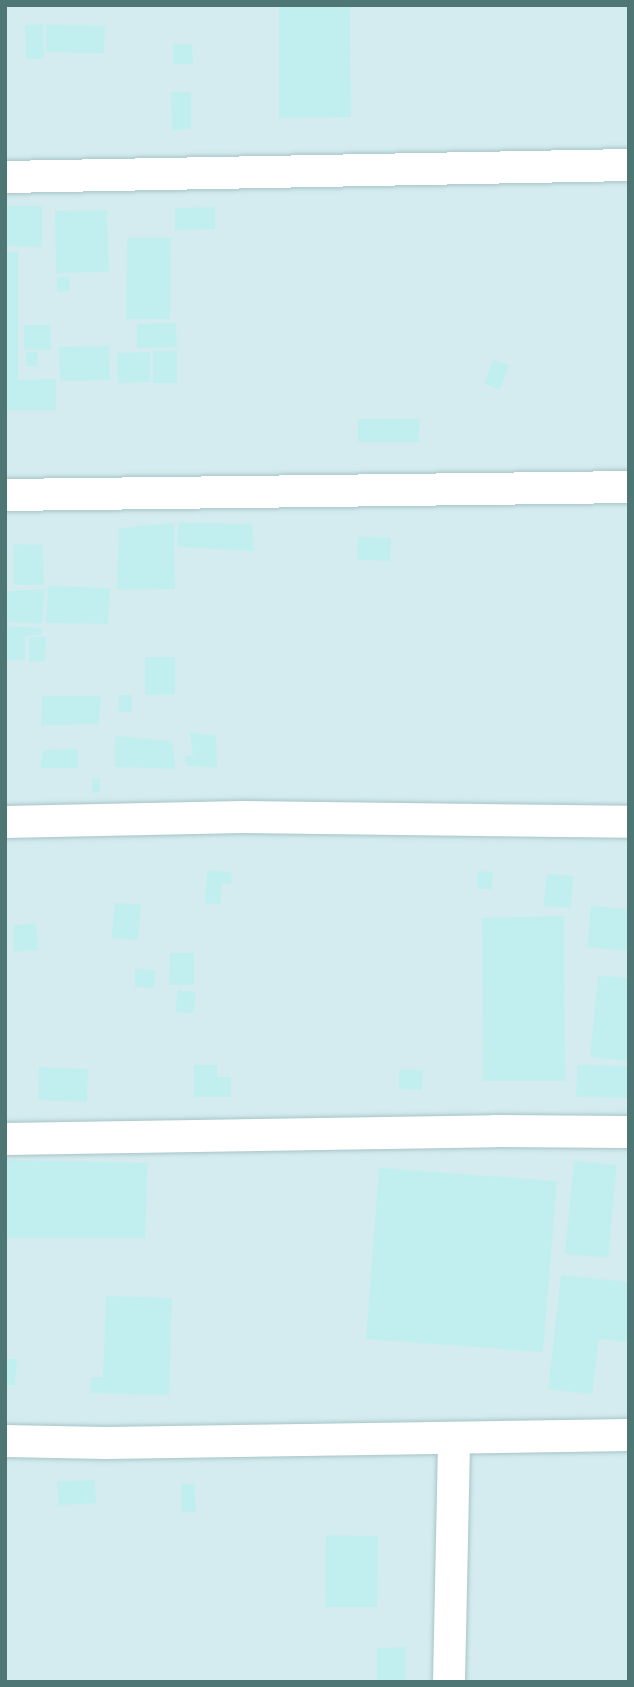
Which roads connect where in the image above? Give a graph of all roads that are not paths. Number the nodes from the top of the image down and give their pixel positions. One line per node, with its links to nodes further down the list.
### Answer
1 (629, 165): 2 (street)
2 (8, 167)
3 (629, 487): 4 (street)
4 (5, 495)
5 (5, 822): 6 (street)
6 (629, 822)
7 (629, 1132): 8 (street)
8 (5, 1139)
9 (629, 1435): 10 (street)
10 (454, 1439): 11 (street); 12 (street)
11 (5, 1441)
12 (449, 1682)

